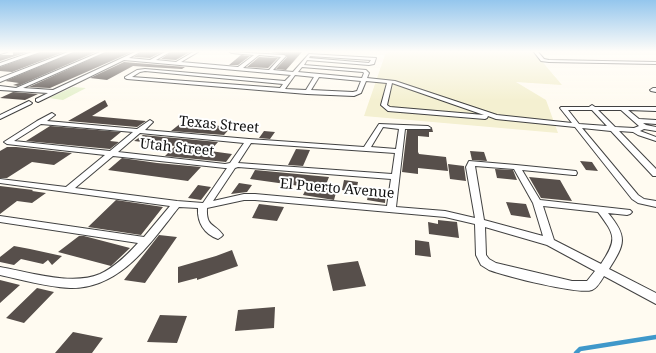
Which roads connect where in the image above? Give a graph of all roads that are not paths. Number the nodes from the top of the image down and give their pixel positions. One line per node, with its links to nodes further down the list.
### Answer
1 (29, 68): 12 (street)
2 (64, 68): 18 (street)
3 (105, 68): 20 (street)
4 (247, 68): 7 (street)
5 (300, 68): 8 (street)
6 (333, 68): 11 (street)
7 (271, 70): 8 (street)
8 (296, 73): 9 (street); 14 (street)
9 (317, 76): 15 (street); 21 (street)
10 (238, 78): 14 (street); 16 (street); 16 (street)
11 (365, 79): 13 (street); 15 (street); 15 (street)
12 (0, 80)
13 (390, 82): 31 (street); 31 (street)
14 (286, 83): 19 (street)
15 (335, 85): 21 (street)
16 (230, 86): 19 (street)
17 (0, 88): 18 (street)
18 (16, 89): 20 (street)
19 (281, 90): 21 (street)
20 (54, 92): 22 (street)
21 (306, 92)
22 (38, 100)
23 (29, 103): 28 (street)
24 (592, 107): 25 (street); 36 (street); 40 (street)
25 (622, 108): 26 (street); 32 (street)
26 (656, 109)
27 (0, 112): 28 (street)
28 (8, 113): 30 (street)
29 (52, 115): 33 (street, Utah Street)
30 (0, 117)
31 (496, 117): 36 (street)
32 (637, 121): 35 (street); 38 (street)
33 (39, 122): 43 (street, Texas Street); 48 (street, Utah Street)
34 (150, 122): 43 (street)
35 (656, 122)
36 (576, 125): 40 (street); 58 (street)
37 (402, 127): 39 (street); 46 (street); 47 (street)
38 (644, 127): 41 (street); 42 (street)
39 (428, 128)
40 (614, 129): 42 (street); 52 (street)
41 (656, 129)
42 (635, 130): 44 (street)
43 (139, 131): 45 (street, Texas Street); 48 (street)
44 (656, 139)
45 (249, 141): 46 (street, Texas Street); 49 (street)
46 (366, 148): 47 (street, Texas Street)
47 (397, 151): 53 (street)
48 (110, 155): 49 (street, Utah Street); 55 (street)
49 (232, 166): 53 (street, Utah Street); 59 (street)
50 (516, 167): 51 (street); 56 (street); 64 (street)
51 (573, 173)
52 (656, 174)
53 (396, 177): 60 (street)
54 (0, 181): 55 (street, El Puerto Avenue)
55 (67, 190): 57 (street, El Puerto Avenue)
56 (536, 203): 61 (street); 67 (street)
57 (177, 204): 59 (street, El Puerto Avenue); 66 (street)
58 (656, 204)
59 (204, 206): 60 (street, El Puerto Avenue); 65 (street)
60 (391, 209): 64 (street, El Puerto Avenue)
61 (601, 210): 62 (street); 68 (street)
62 (627, 212)
63 (0, 219): 66 (street)
64 (480, 222): 67 (street, El Puerto Avenue); 68 (street)
65 (218, 235)
66 (146, 241): 69 (street)
67 (550, 242): 68 (street, El Puerto Avenue)
68 (602, 270): 70 (street, El Puerto Avenue)
69 (0, 271)
70 (656, 299)

